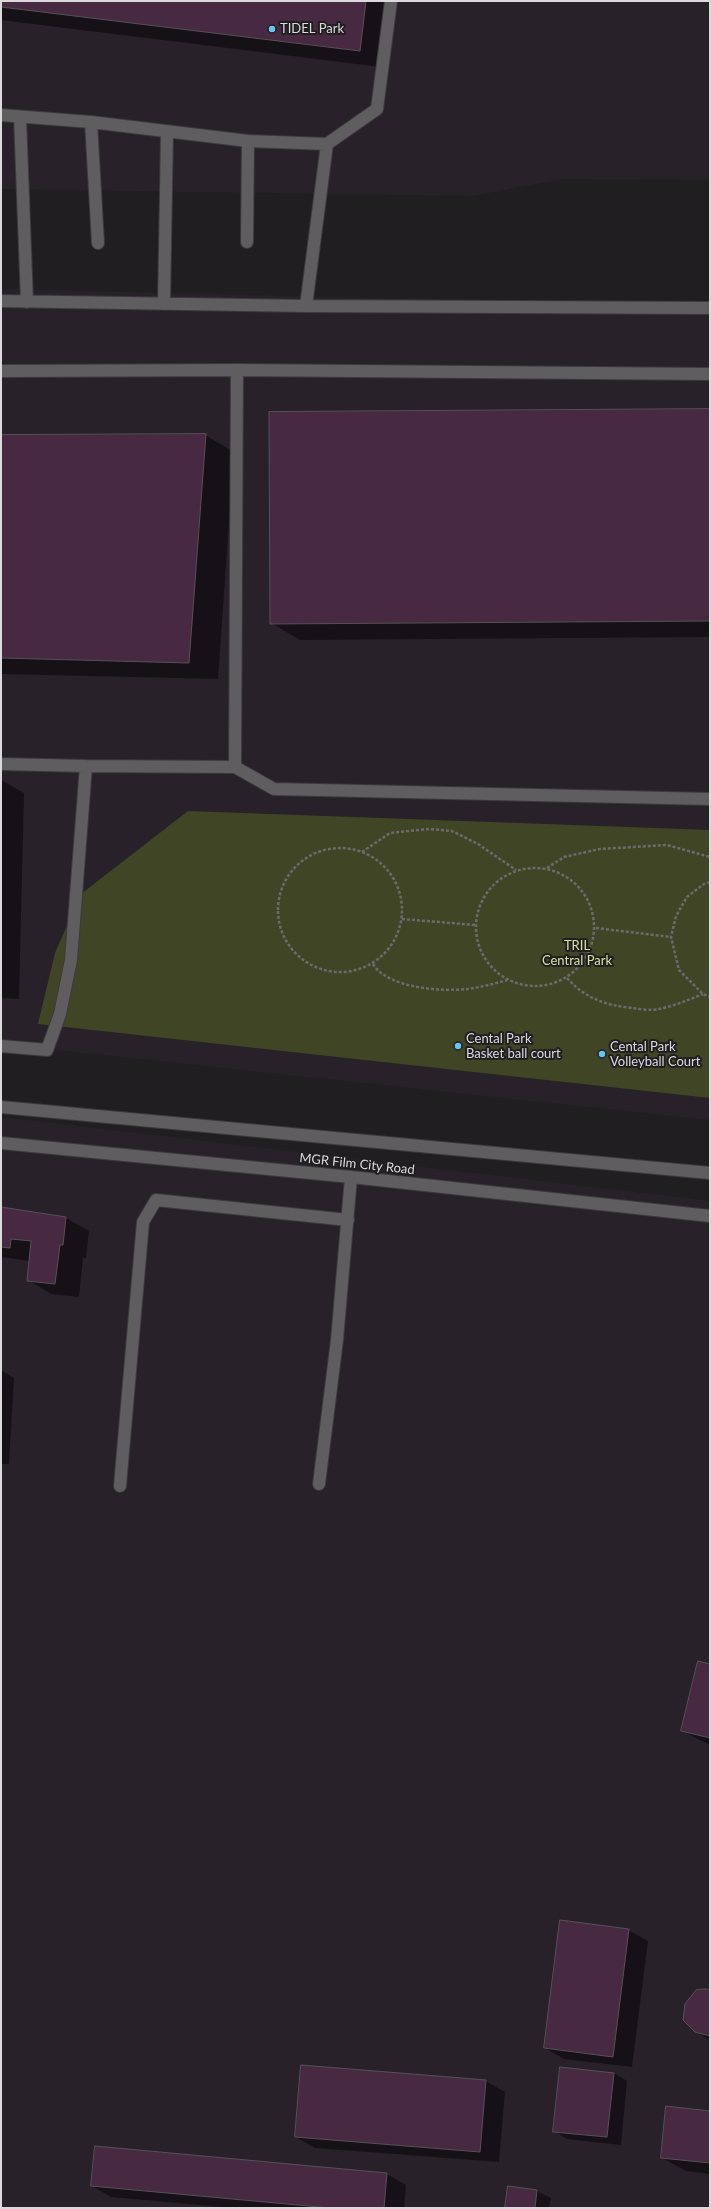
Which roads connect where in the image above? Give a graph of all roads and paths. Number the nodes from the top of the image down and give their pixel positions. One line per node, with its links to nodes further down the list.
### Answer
1 (391, 1): 7 (lane)
2 (1, 116): 3 (lane)
3 (20, 117): 4 (lane); 11 (lane)
4 (91, 122): 5 (lane); 9 (lane)
5 (167, 132): 6 (lane); 12 (lane)
6 (248, 141): 7 (lane); 8 (lane)
7 (327, 144): 13 (lane)
8 (247, 242)
9 (98, 243)
10 (1, 301): 11 (lane)
11 (27, 302): 12 (lane)
12 (164, 304): 13 (lane)
13 (306, 306): 14 (lane)
14 (710, 308)
15 (237, 370): 16 (lane); 17 (lane); 20 (lane)
16 (1, 371)
17 (710, 374)
18 (1, 764): 19 (lane)
19 (86, 766): 20 (lane); 36 (lane)
20 (234, 767): 21 (lane)
21 (710, 799)
22 (362, 852): 25 (path); 27 (path); 31 (path)
23 (710, 857): 24 (path)
24 (547, 868): 25 (path); 29 (path)
25 (516, 870): 28 (path)
26 (710, 882): 30 (path)
27 (402, 918): 28 (path); 31 (path)
28 (475, 925): 33 (path)
29 (596, 928): 30 (path); 32 (path)
30 (671, 937): 34 (path)
31 (372, 964): 33 (path)
32 (567, 978): 33 (path); 34 (path)
33 (508, 980)
34 (703, 994): 35 (path)
35 (710, 997)
36 (1, 1046)
37 (1, 1107): 39 (lane)
38 (1, 1143): 40 (lane, MGR Film City Road)
39 (710, 1173)
40 (351, 1177): 41 (lane, MGR Film City Road); 42 (lane)
41 (710, 1216)
42 (348, 1220): 43 (lane); 44 (lane)
43 (320, 1484)
44 (120, 1486)

